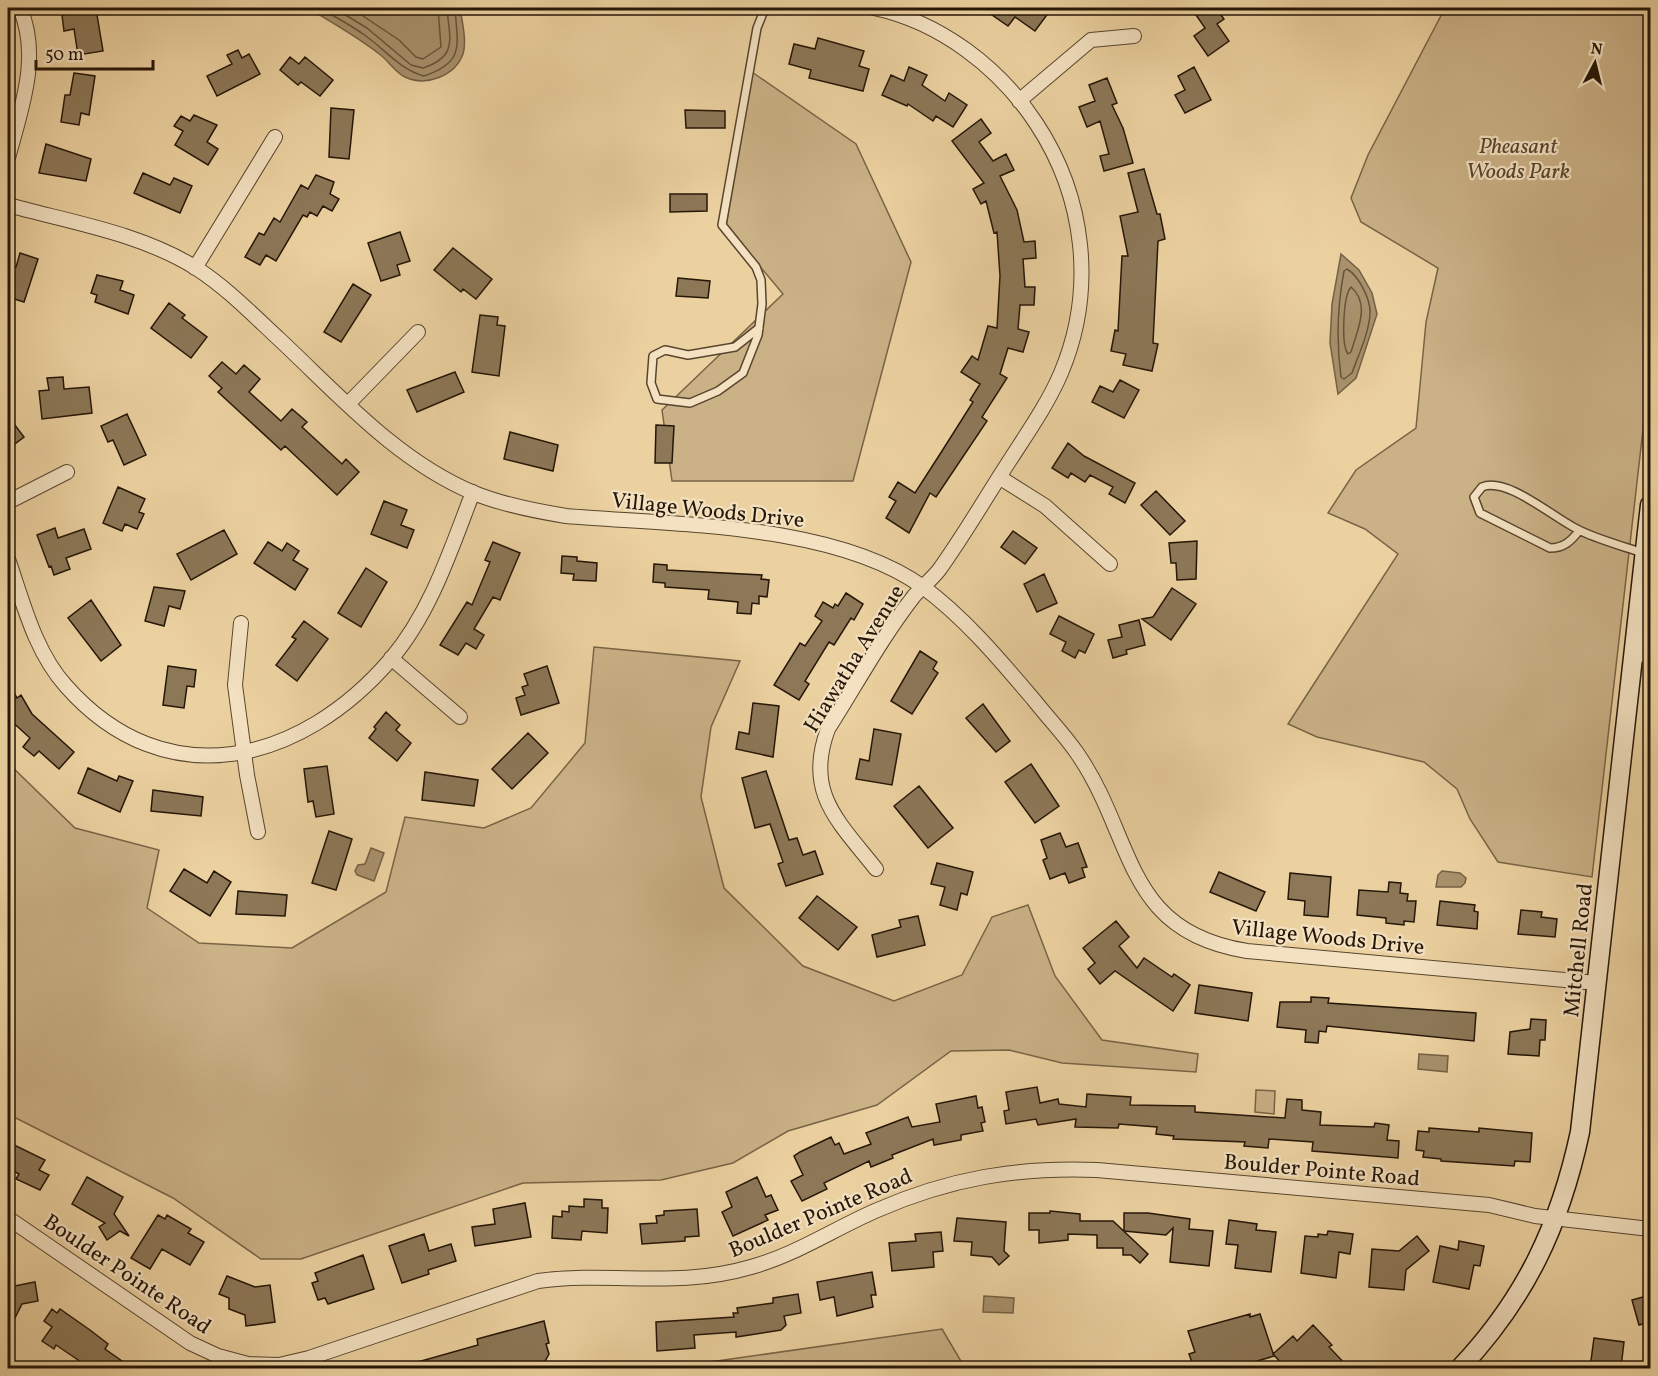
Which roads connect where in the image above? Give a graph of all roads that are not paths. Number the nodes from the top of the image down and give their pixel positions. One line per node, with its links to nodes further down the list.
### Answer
1 (20, 8): 7 (street)
2 (765, 8): 10 (lane)
3 (874, 8): 5 (street, Hiawatha Avenue)
4 (1134, 36): 5 (street)
5 (1019, 101): 14 (street, Hiawatha Avenue)
6 (275, 137): 9 (street)
7 (8, 158)
8 (8, 205): 9 (street, Village Woods Drive)
9 (195, 268): 12 (street, Village Woods Drive)
10 (759, 328): 10 (lane)
11 (418, 332): 12 (street)
12 (348, 404): 15 (street, Village Woods Drive)
13 (67, 472): 16 (street)
14 (999, 477): 22 (street); 23 (street, Hiawatha Avenue)
15 (473, 492): 23 (street, Village Woods Drive); 26 (street)
16 (8, 502)
17 (1650, 505): 19 (main road, Mitchell Road)
18 (1579, 531): 18 (lane); 20 (lane)
19 (1649, 533): 20 (main road, Mitchell Road)
20 (1645, 554): 25 (main road, Mitchell Road)
21 (8, 559): 28 (street)
22 (1110, 564)
23 (922, 587): 30 (street, Hiawatha Avenue); 31 (street, Village Woods Drive)
24 (241, 623): 28 (street)
25 (1642, 654): 31 (main road, Mitchell Road)
26 (391, 658): 27 (street); 28 (street)
27 (460, 717)
28 (244, 753): 29 (street)
29 (258, 832)
30 (876, 869)
31 (1597, 983): 33 (main road, Mitchell Road)
32 (8, 1218): 35 (street, Boulder Pointe Road)
33 (1557, 1218): 34 (street, Boulder Pointe Road); 35 (street, Boulder Pointe Road); 36 (main road, Mitchell Road)
34 (1650, 1229)
35 (233, 1365)
36 (1460, 1368)

